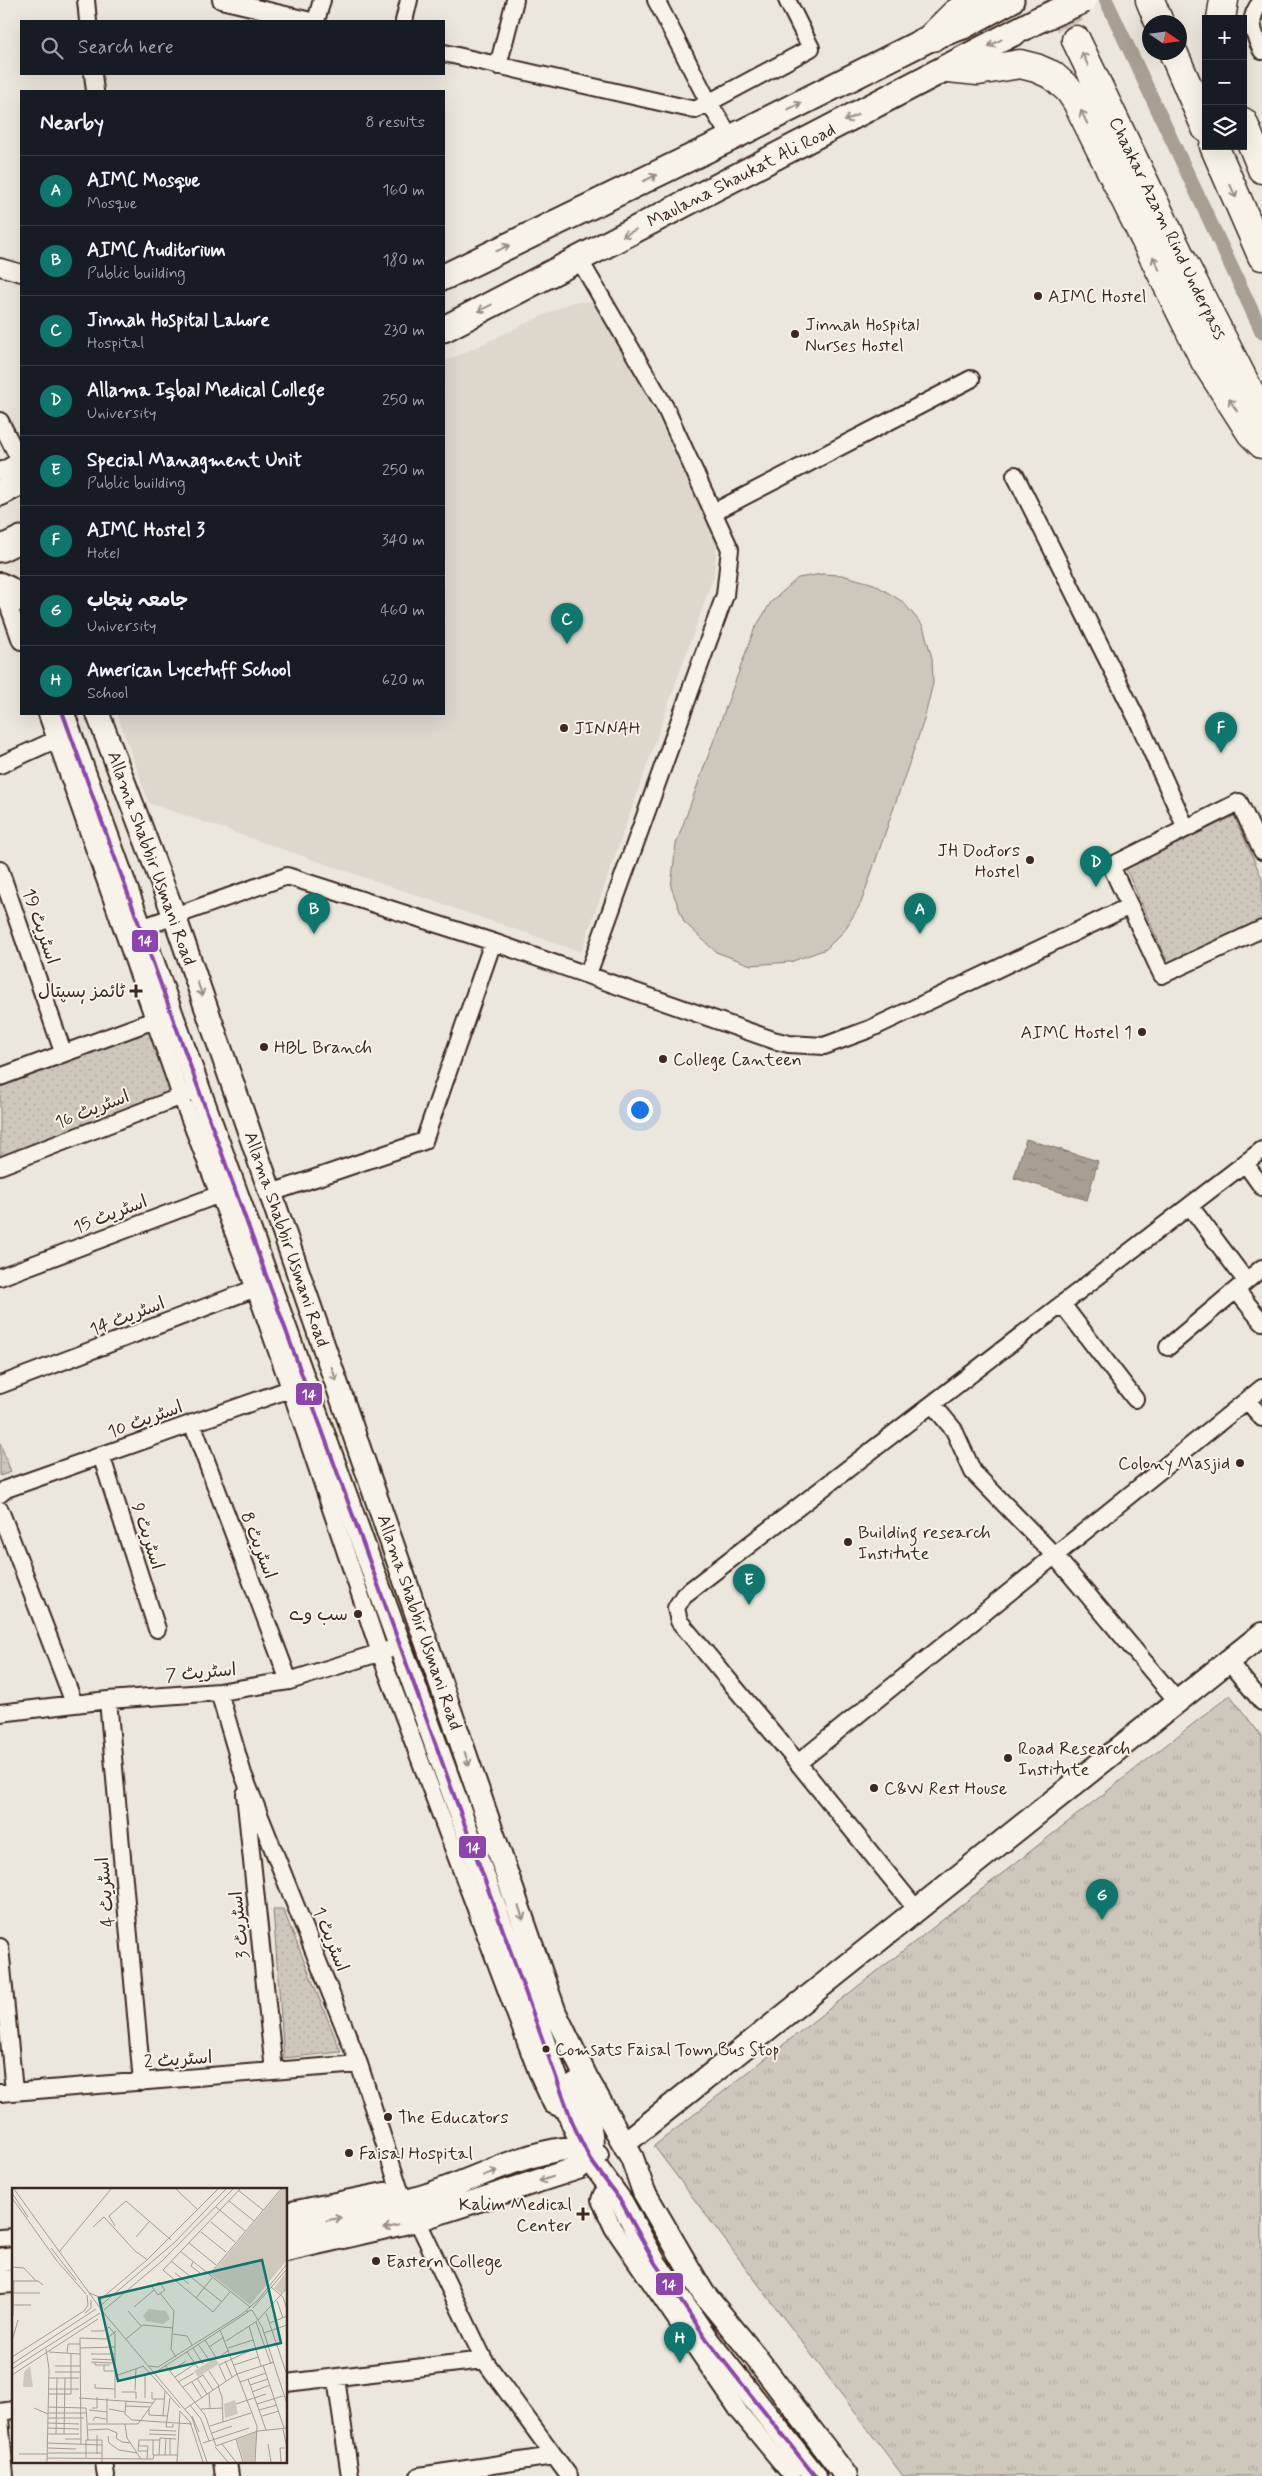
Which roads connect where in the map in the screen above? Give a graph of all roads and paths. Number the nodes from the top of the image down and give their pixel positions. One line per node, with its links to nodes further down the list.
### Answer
1 (86, 0): 18 (street)
2 (221, 0): 14 (street)
3 (322, 0): 20 (street)
4 (409, 0): 21 (street)
5 (516, 0): 27 (street)
6 (656, 0): 31 (street)
7 (787, 0): 31 (street)
8 (978, 0): 22 (highway)
9 (1011, 0): 22 (main road, Maulana Shaukat Ali Road)
10 (1084, 0): 28 (main road, Maulana Shaukat Ali Road, one-way to 28, bridge)
11 (1150, 0): 16 (highway)
12 (1224, 0): 17 (highway)
13 (1262, 1): 24 (street)
14 (238, 2): 15 (street)
15 (274, 6): 19 (street)
16 (1156, 15)
17 (1222, 15)
18 (88, 20)
19 (309, 20)
20 (316, 20)
21 (404, 20)
22 (932, 37): 34 (main road, Maulana Shaukat Ali Road, one-way to 22)
23 (1076, 40): 45 (highway, Chaakar Azam Rind Underpass, one-way to 23)
24 (1262, 51)
25 (445, 53): 27 (street)
26 (1176, 60): 32 (highway)
27 (498, 66): 31 (street)
28 (948, 68): 39 (main road, Maulana Shaukat Ali Road, one-way to 39); 47 (highway, one-way to 28)
29 (93, 75): 30 (street)
30 (95, 90)
31 (709, 103): 34 (street)
32 (1202, 119)
33 (1247, 132): 36 (highway)
34 (731, 138): 37 (main road, Maulana Shaukat Ali Road, one-way to 34)
35 (1216, 150): 38 (highway, one-way to 38)
36 (1262, 169)
37 (560, 221): 39 (main road); 42 (main road, Maulana Shaukat Ali Road, one-way to 37)
38 (1262, 256)
39 (579, 259): 43 (main road, Maulana Shaukat Ali Road, one-way to 43); 54 (street)
40 (0, 267): 41 (street)
41 (20, 273)
42 (445, 277)
43 (445, 328)
44 (971, 379): 54 (street)
45 (1262, 416)
46 (0, 421): 48 (street)
47 (1262, 444)
48 (20, 466)
49 (20, 468): 51 (street)
50 (20, 469): 53 (main road)
51 (0, 472)
52 (1015, 475): 64 (street)
53 (0, 493)
54 (714, 512): 72 (street)
55 (20, 539): 56 (main road)
56 (0, 549)
57 (0, 584): 58 (main road); 59 (street)
58 (20, 599)
59 (20, 638)
60 (48, 715): 62 (street)
61 (98, 715): 68 (main road, Allama Shabbir Usmani Road)
62 (63, 729): 63 (street); 69 (main road, Allama Shabbir Usmani Road); 73 (street)
63 (0, 765)
64 (1186, 828): 65 (street); 67 (street)
65 (1262, 851)
66 (0, 870): 74 (street, اسٹریٹ 19)
67 (1130, 906): 70 (street); 72 (street)
68 (174, 915): 69 (street); 71 (street); 82 (main road, Allama Shabbir Usmani Road, one-way to 82)
69 (141, 928): 73 (main road, Allama Shabbir Usmani Road)
70 (1262, 929)
71 (493, 942): 72 (street); 82 (street)
72 (588, 974)
73 (163, 1016): 74 (street); 76 (main road, Allama Shabbir Usmani Road)
74 (63, 1052): 75 (street)
75 (0, 1077)
76 (190, 1093): 79 (street, اسٹریٹ 16); 81 (main road, Allama Shabbir Usmani Road)
77 (1262, 1150): 78 (street)
78 (1245, 1163): 80 (street); 83 (street)
79 (0, 1166)
80 (1262, 1187)
81 (227, 1191): 85 (street, اسٹریٹ 15); 87 (main road, Allama Shabbir Usmani Road)
82 (271, 1193): 118 (main road, Allama Shabbir Usmani Road, one-way to 118)
83 (1190, 1206): 86 (street); 88 (street)
84 (1262, 1268): 86 (street)
85 (0, 1277)
86 (1241, 1285): 89 (street); 90 (street)
87 (262, 1286): 91 (street, اسٹریٹ 14); 92 (main road, Allama Shabbir Usmani Road)
88 (1062, 1304): 94 (street); 96 (street)
89 (1262, 1322)
90 (1168, 1347)
91 (0, 1385)
92 (298, 1386): 98 (street, اسٹریٹ 10); 105 (main road, Allama Shabbir Usmani Road)
93 (1262, 1388): 95 (street)
94 (1135, 1399)
95 (1247, 1400): 97 (street); 102 (street)
96 (933, 1404): 102 (street); 114 (street)
97 (1262, 1418)
98 (192, 1423): 99 (street, اسٹریٹ 10); 107 (street, اسٹریٹ 8)
99 (102, 1455): 100 (street, اسٹریٹ 10); 103 (street, اسٹریٹ 9)
100 (0, 1494)
101 (0, 1510): 112 (street)
102 (1056, 1556): 110 (street); 114 (street)
103 (157, 1629)
104 (1262, 1634): 106 (main road)
105 (390, 1649): 107 (street, اسٹریٹ 7); 124 (main road, Allama Shabbir Usmani Road)
106 (1228, 1661): 110 (main road); 111 (street)
107 (289, 1681): 108 (street, اسٹریٹ 7)
108 (219, 1692): 109 (street, اسٹریٹ 7); 115 (street, اسٹریٹ 1)
109 (108, 1700): 112 (street, اسٹریٹ 7); 121 (street, اسٹریٹ 4)
110 (1178, 1702): 116 (main road)
111 (1262, 1702)
112 (74, 1703): 113 (street, اسٹریٹ 7)
113 (0, 1713)
114 (798, 1763): 116 (street)
115 (243, 1774): 119 (street, اسٹریٹ 1); 120 (street, اسٹریٹ 3)
116 (917, 1910): 123 (main road)
117 (0, 1946): 122 (street)
118 (555, 2013): 123 (main road, Allama Shabbir Usmani Road); 124 (main road)
119 (359, 2064): 120 (street, اسٹریٹ 2); 126 (street, اسٹریٹ 1)
120 (274, 2071): 121 (street, اسٹریٹ 2)
121 (142, 2082): 122 (street, اسٹریٹ 2)
122 (7, 2092)
123 (625, 2144): 125 (main road, Allama Shabbir Usmani Road)
124 (589, 2153): 125 (main road); 126 (main road, one-way to 124); 128 (main road, one-way to 128); 134 (main road, Allama Shabbir Usmani Road)
125 (644, 2192): 143 (main road, Allama Shabbir Usmani Road)
126 (402, 2195): 127 (street); 129 (main road, one-way to 126)
127 (288, 2211)
128 (417, 2220): 130 (main road, one-way to 130); 131 (street)
129 (288, 2229)
130 (288, 2250)
131 (484, 2360): 132 (street); 136 (street)
132 (336, 2378): 133 (street); 138 (street)
133 (288, 2384)
134 (748, 2408): 141 (street); 142 (main road, Allama Shabbir Usmani Road)
135 (0, 2418): 137 (street)
136 (554, 2456): 139 (street); 140 (street)
137 (5, 2476)
138 (350, 2476)
139 (419, 2476)
140 (570, 2476)
141 (792, 2476)
142 (815, 2476)
143 (846, 2476)

